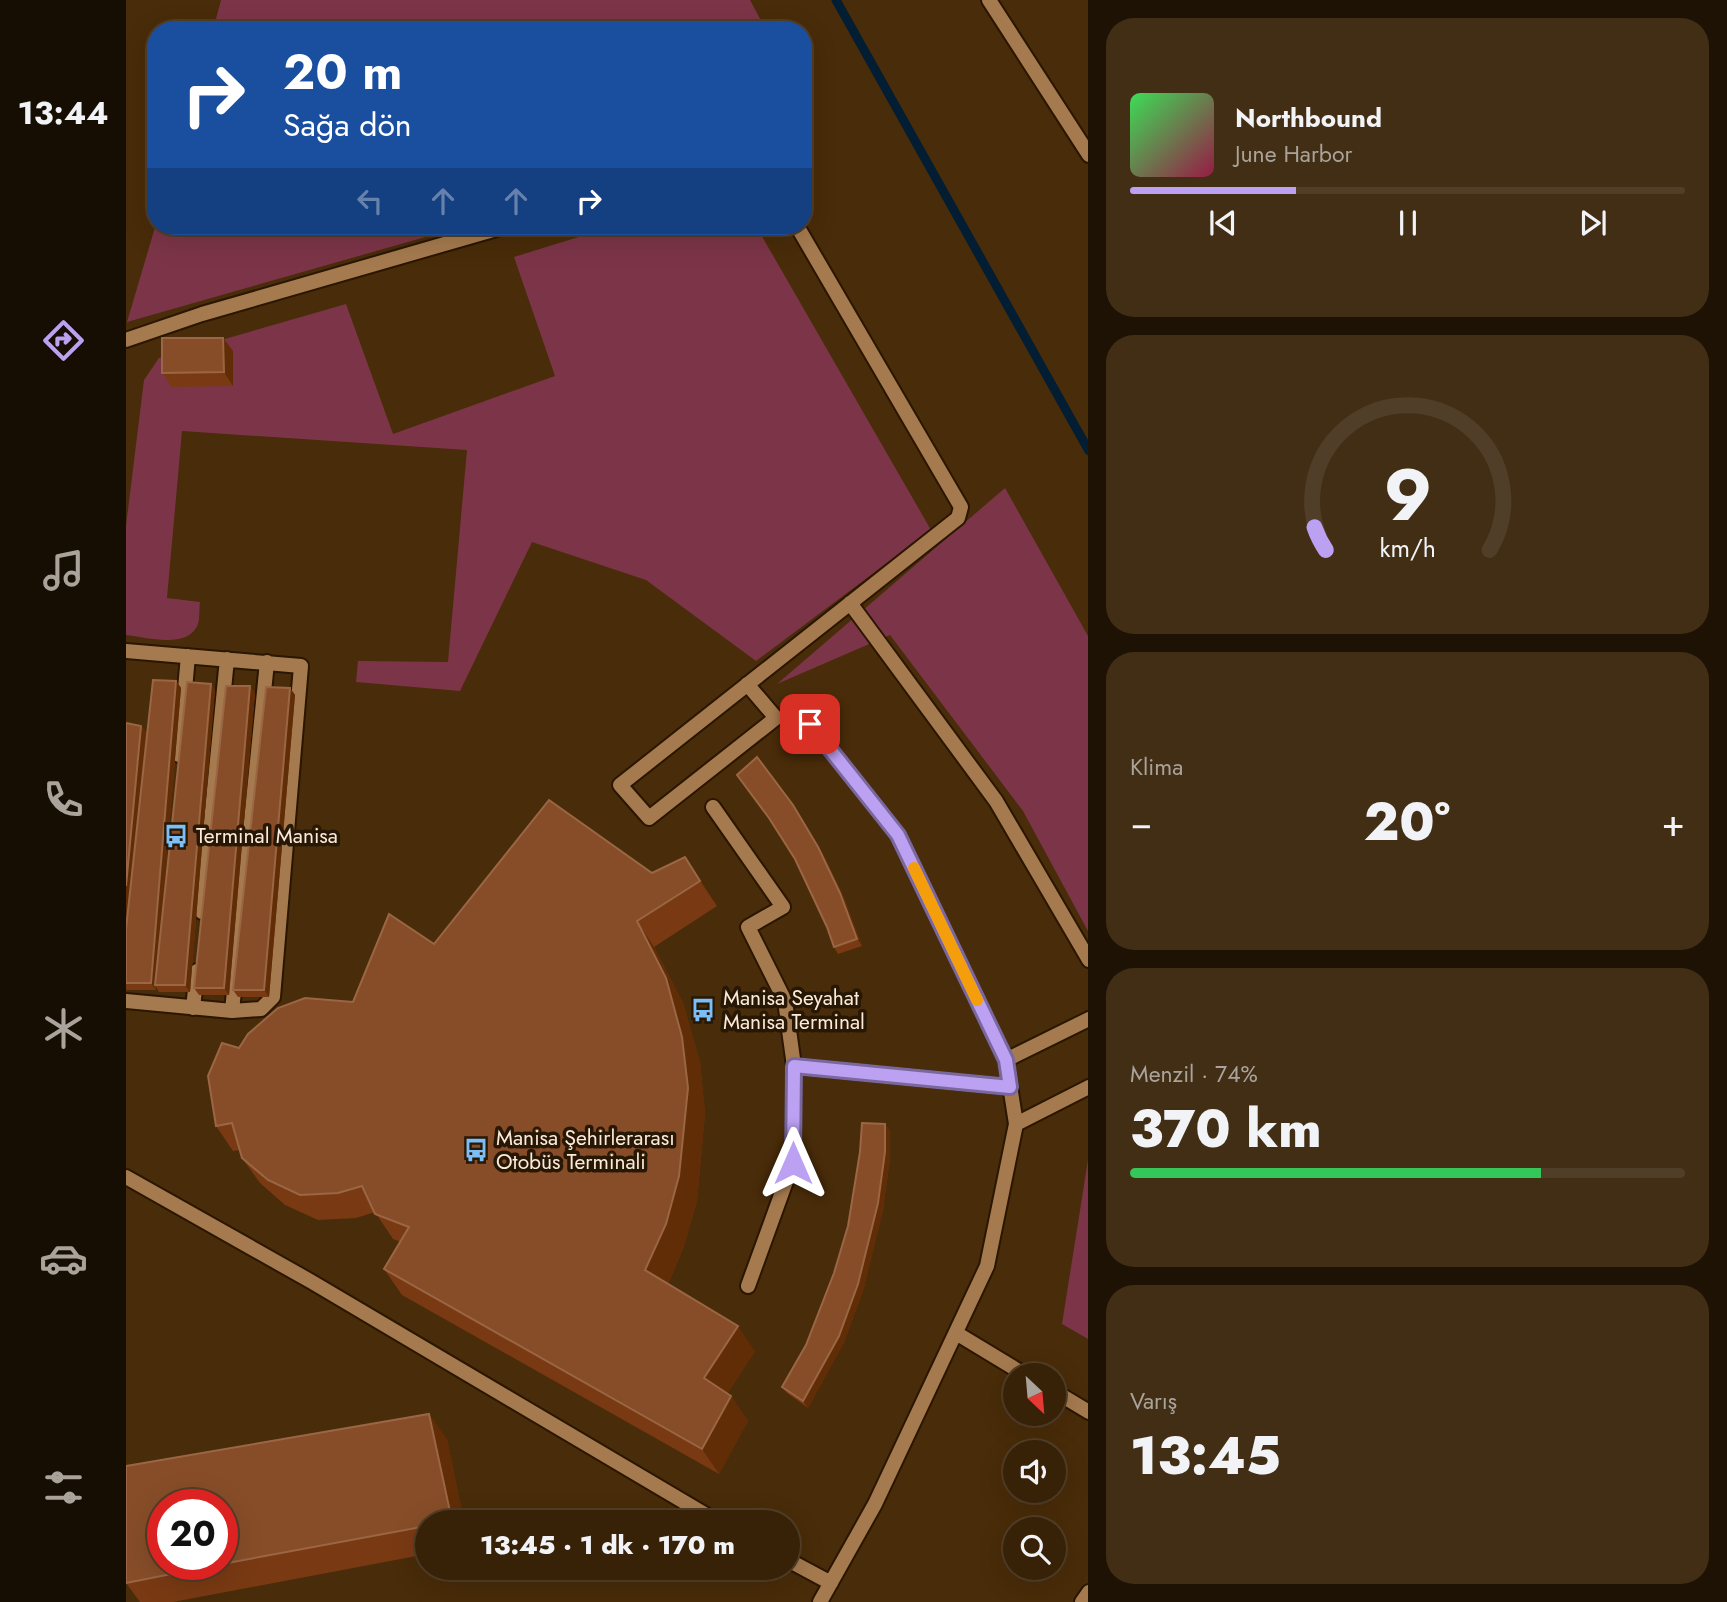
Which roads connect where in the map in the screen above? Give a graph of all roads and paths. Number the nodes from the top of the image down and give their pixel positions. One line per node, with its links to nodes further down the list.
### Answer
1 (989, 0): 2 (lane)
2 (1088, 155)
3 (477, 235): 5 (lane)
4 (802, 235): 6 (lane)
5 (127, 341)
6 (850, 603): 11 (lane); 17 (lane)
7 (126, 650): 8 (lane)
8 (188, 656): 9 (lane); 13 (lane)
9 (227, 659): 10 (lane); 15 (lane)
10 (267, 662): 20 (lane); 20 (lane)
11 (747, 684): 11 (lane)
12 (810, 724): 22 (lane)
13 (177, 776)
14 (713, 807): 23 (lane)
15 (201, 926)
16 (198, 953): 19 (lane)
17 (1088, 960)
18 (126, 1001): 19 (lane)
19 (193, 1008): 20 (lane)
20 (232, 1011)
21 (1088, 1019): 22 (lane)
22 (1006, 1060): 24 (lane)
23 (794, 1066): 24 (lane); 28 (lane)
24 (1010, 1087): 26 (lane)
25 (1088, 1087): 26 (lane)
26 (1016, 1124): 29 (lane)
27 (126, 1177): 33 (lane)
28 (748, 1286)
29 (956, 1333): 30 (lane); 35 (lane)
30 (1006, 1363)
31 (1066, 1398): 32 (lane)
32 (1088, 1412)
33 (698, 1510)
34 (800, 1566): 35 (lane)
35 (831, 1583): 37 (lane)
36 (1088, 1592): 38 (lane)
37 (820, 1602)
38 (1082, 1602)

